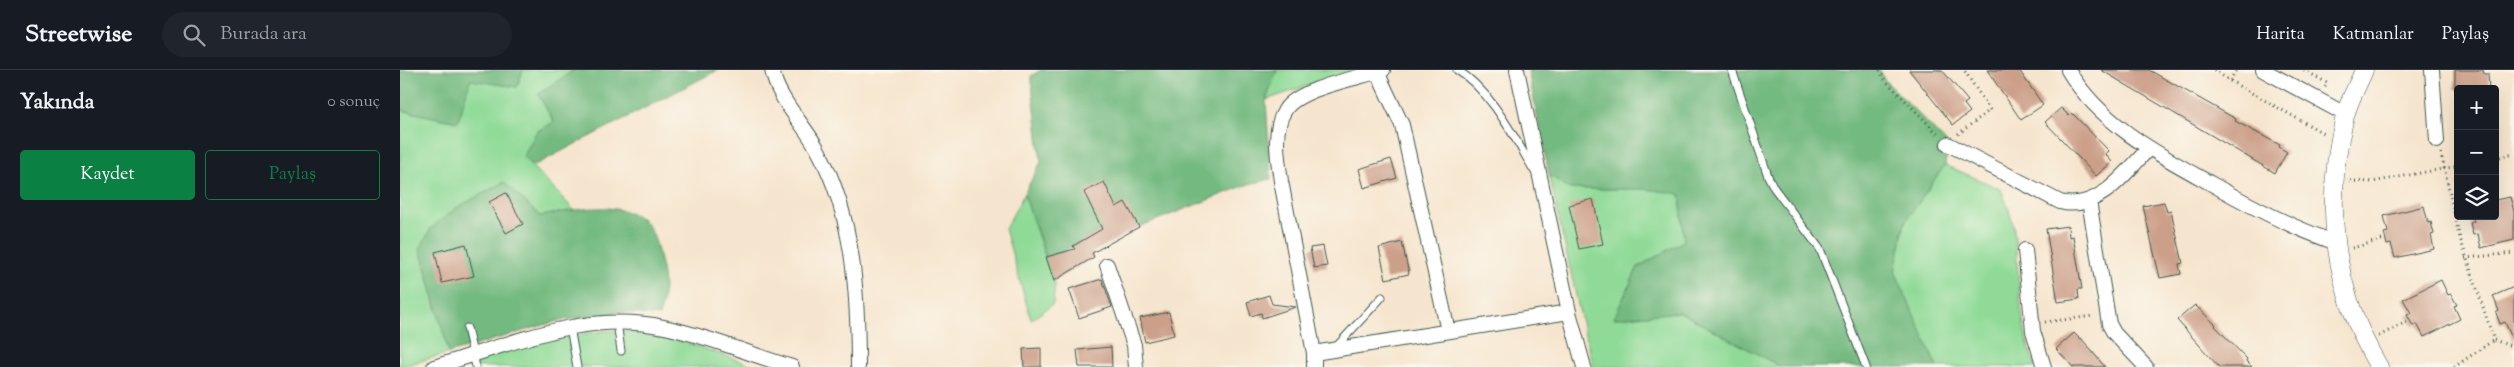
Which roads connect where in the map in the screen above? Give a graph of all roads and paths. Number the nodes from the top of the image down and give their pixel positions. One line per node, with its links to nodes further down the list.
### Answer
1 (772, 70): 52 (street)
2 (1457, 70): 25 (lane)
3 (1517, 70): 25 (street)
4 (1732, 70): 56 (lane)
5 (1880, 70): 18 (path)
6 (1964, 70): 18 (path)
7 (2068, 70): 19 (street)
8 (2214, 70): 14 (path)
9 (2236, 70): 14 (path)
10 (2263, 70): 15 (street)
11 (2364, 70): 15 (street)
12 (2432, 70): 17 (street)
13 (1380, 71): 41 (street); 47 (street)
14 (2230, 80): 16 (path)
15 (2345, 114): 24 (street)
16 (2329, 136)
17 (2437, 141): 23 (path)
18 (1948, 144): 26 (street)
19 (2148, 149): 26 (street); 28 (street)
20 (2514, 154): 21 (path)
21 (2499, 157)
22 (2454, 167): 23 (path)
23 (2445, 169): 24 (path); 31 (path)
24 (2335, 177): 28 (street)
25 (1539, 178): 34 (street)
26 (2089, 201): 35 (street)
27 (2385, 239): 28 (path)
28 (2341, 245): 59 (street)
29 (2026, 250): 38 (street)
30 (2514, 253): 31 (path)
31 (2465, 258): 43 (path)
32 (1107, 265): 53 (street)
33 (1382, 297): 45 (lane)
34 (1569, 312): 41 (street); 55 (street)
35 (2106, 314): 38 (path); 58 (street)
36 (2410, 320): 42 (path)
37 (617, 322): 39 (street); 46 (lane); 51 (street)
38 (2032, 324): 57 (street)
39 (570, 327): 48 (street); 50 (lane)
40 (467, 328): 48 (lane)
41 (1448, 331): 45 (street)
42 (2377, 337)
43 (2494, 340): 44 (path); 60 (path)
44 (2514, 347)
45 (1333, 349): 47 (street)
46 (621, 351)
47 (1314, 352): 54 (street)
48 (474, 361): 49 (street)
49 (434, 367)
50 (576, 367)
51 (792, 367)
52 (858, 367)
53 (1136, 367)
54 (1314, 367)
55 (1584, 367)
56 (1866, 367)
57 (2044, 367)
58 (2146, 367)
59 (2379, 367)
60 (2454, 367)

